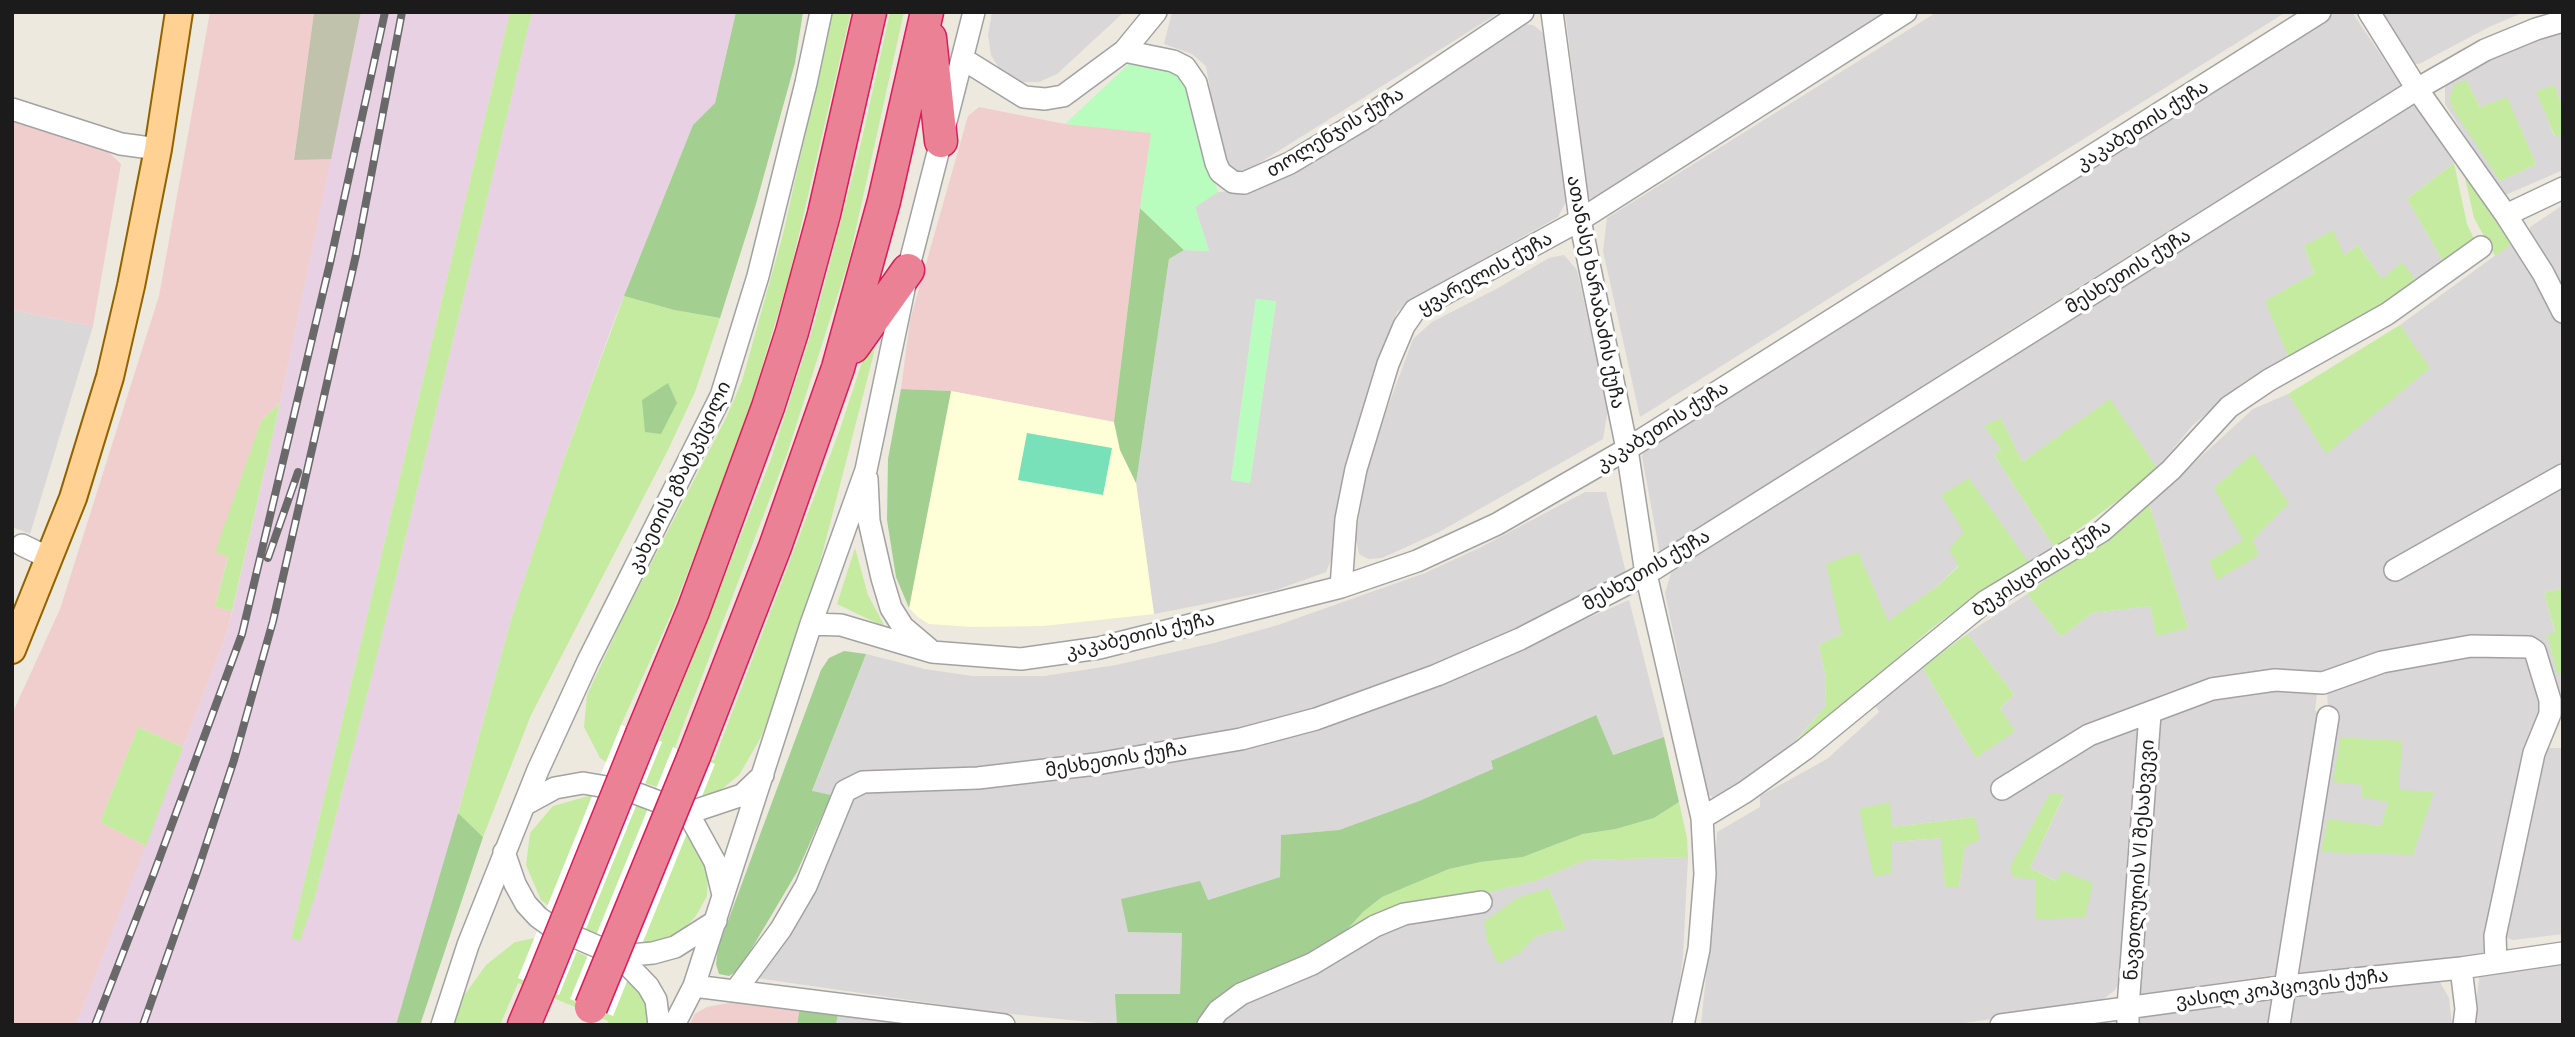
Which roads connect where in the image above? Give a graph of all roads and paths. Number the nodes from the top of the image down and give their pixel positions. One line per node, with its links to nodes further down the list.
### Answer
1 (179, 12): 18 (main road)
2 (821, 12): 42 (street, კახეთის გზატკეცილი)
3 (870, 12): 59 (highway, bridge)
4 (927, 12): 17 (highway); 25 (highway)
5 (974, 12): 14 (street)
6 (1156, 12): 13 (street)
7 (1523, 12): 13 (street, თოლენჯის ქუჩა)
8 (1552, 12): 21 (street, ათანასე ხარაბაძის ქუჩა)
9 (1906, 12): 21 (street, ყვარელის ქუჩა)
10 (2320, 12): 26 (street, კაკაბეთის ქუჩა)
11 (2369, 12): 15 (street)
12 (2563, 21): 15 (street, მესხეთის ქუჩა)
13 (1124, 51): 14 (street)
14 (963, 59): 17 (street)
15 (2417, 89): 20 (street); 32 (street, მესხეთის ქუჩა)
16 (12, 109): 18 (street)
17 (941, 141): 23 (street)
18 (158, 149): 30 (main road)
19 (2563, 188): 20 (street)
20 (2506, 215): 24 (street)
21 (1580, 220): 26 (street, ათანასე ხარაბაძის ქუჩა); 33 (street, ყვარელის ქუჩა)
22 (2481, 247): 44 (street, ბუკისციხის ქუჩა)
23 (908, 270): 25 (highway); 27 (street)
24 (2563, 312)
25 (838, 368): 56 (highway, bridge)
26 (1627, 449): 32 (street, ათანასე ხარაბაძის ქუჩა); 33 (street, კაკაბეთის ქუჩა)
27 (866, 470): 34 (street); 36 (street)
28 (2563, 475): 31 (street)
29 (22, 545): 30 (street)
30 (49, 558): 35 (main road)
31 (2395, 570)
32 (1646, 574): 44 (street, ათანასე ხარაბაძის ქუჩა); 55 (street, მესხეთის ქუჩა)
33 (1341, 587): 36 (street, კაკაბეთის ქუჩა)
34 (811, 624): 36 (street, კაკაბეთის ქუჩა); 40 (street)
35 (12, 650)
36 (932, 652)
37 (2150, 714): 39 (street); 41 (street); 57 (street, ნავთლუღის VI შესახვევი)
38 (2329, 718): 54 (street)
39 (2554, 730): 51 (street)
40 (763, 775): 43 (street); 46 (street)
41 (2001, 789)
42 (524, 805): 43 (street); 45 (street, კახეთის გზატკეცილი)
43 (688, 813): 46 (street)
44 (1702, 818): 64 (street, ათანასე ხარაბაძის ქუჩა)
45 (504, 852): 50 (street); 58 (street, კახეთის გზატკეცილი)
46 (724, 897): 48 (street)
47 (1481, 902): 63 (street)
48 (716, 921): 50 (street); 53 (street)
49 (2563, 953): 51 (street, ვასილ კოპცოვის ქუჩა)
50 (619, 956): 60 (street)
51 (2496, 962): 52 (street, ვასილ კოპცოვის ქუჩა)
52 (2461, 968): 54 (street, ვასილ კოპცოვის ქუჩა); 67 (street)
53 (694, 986): 55 (street); 61 (street)
54 (2287, 986): 57 (street, ვასილ კოპცოვის ქუჩა); 66 (street)
55 (736, 990): 62 (street)
56 (588, 1016)
57 (2128, 1016): 65 (street, ვასილ კოპცოვის ქუჩა)
58 (442, 1025)
59 (524, 1025)
60 (659, 1025)
61 (674, 1025)
62 (1004, 1025)
63 (1208, 1025)
64 (1683, 1025)
65 (2001, 1025)
66 (2279, 1025)
67 (2464, 1025)

